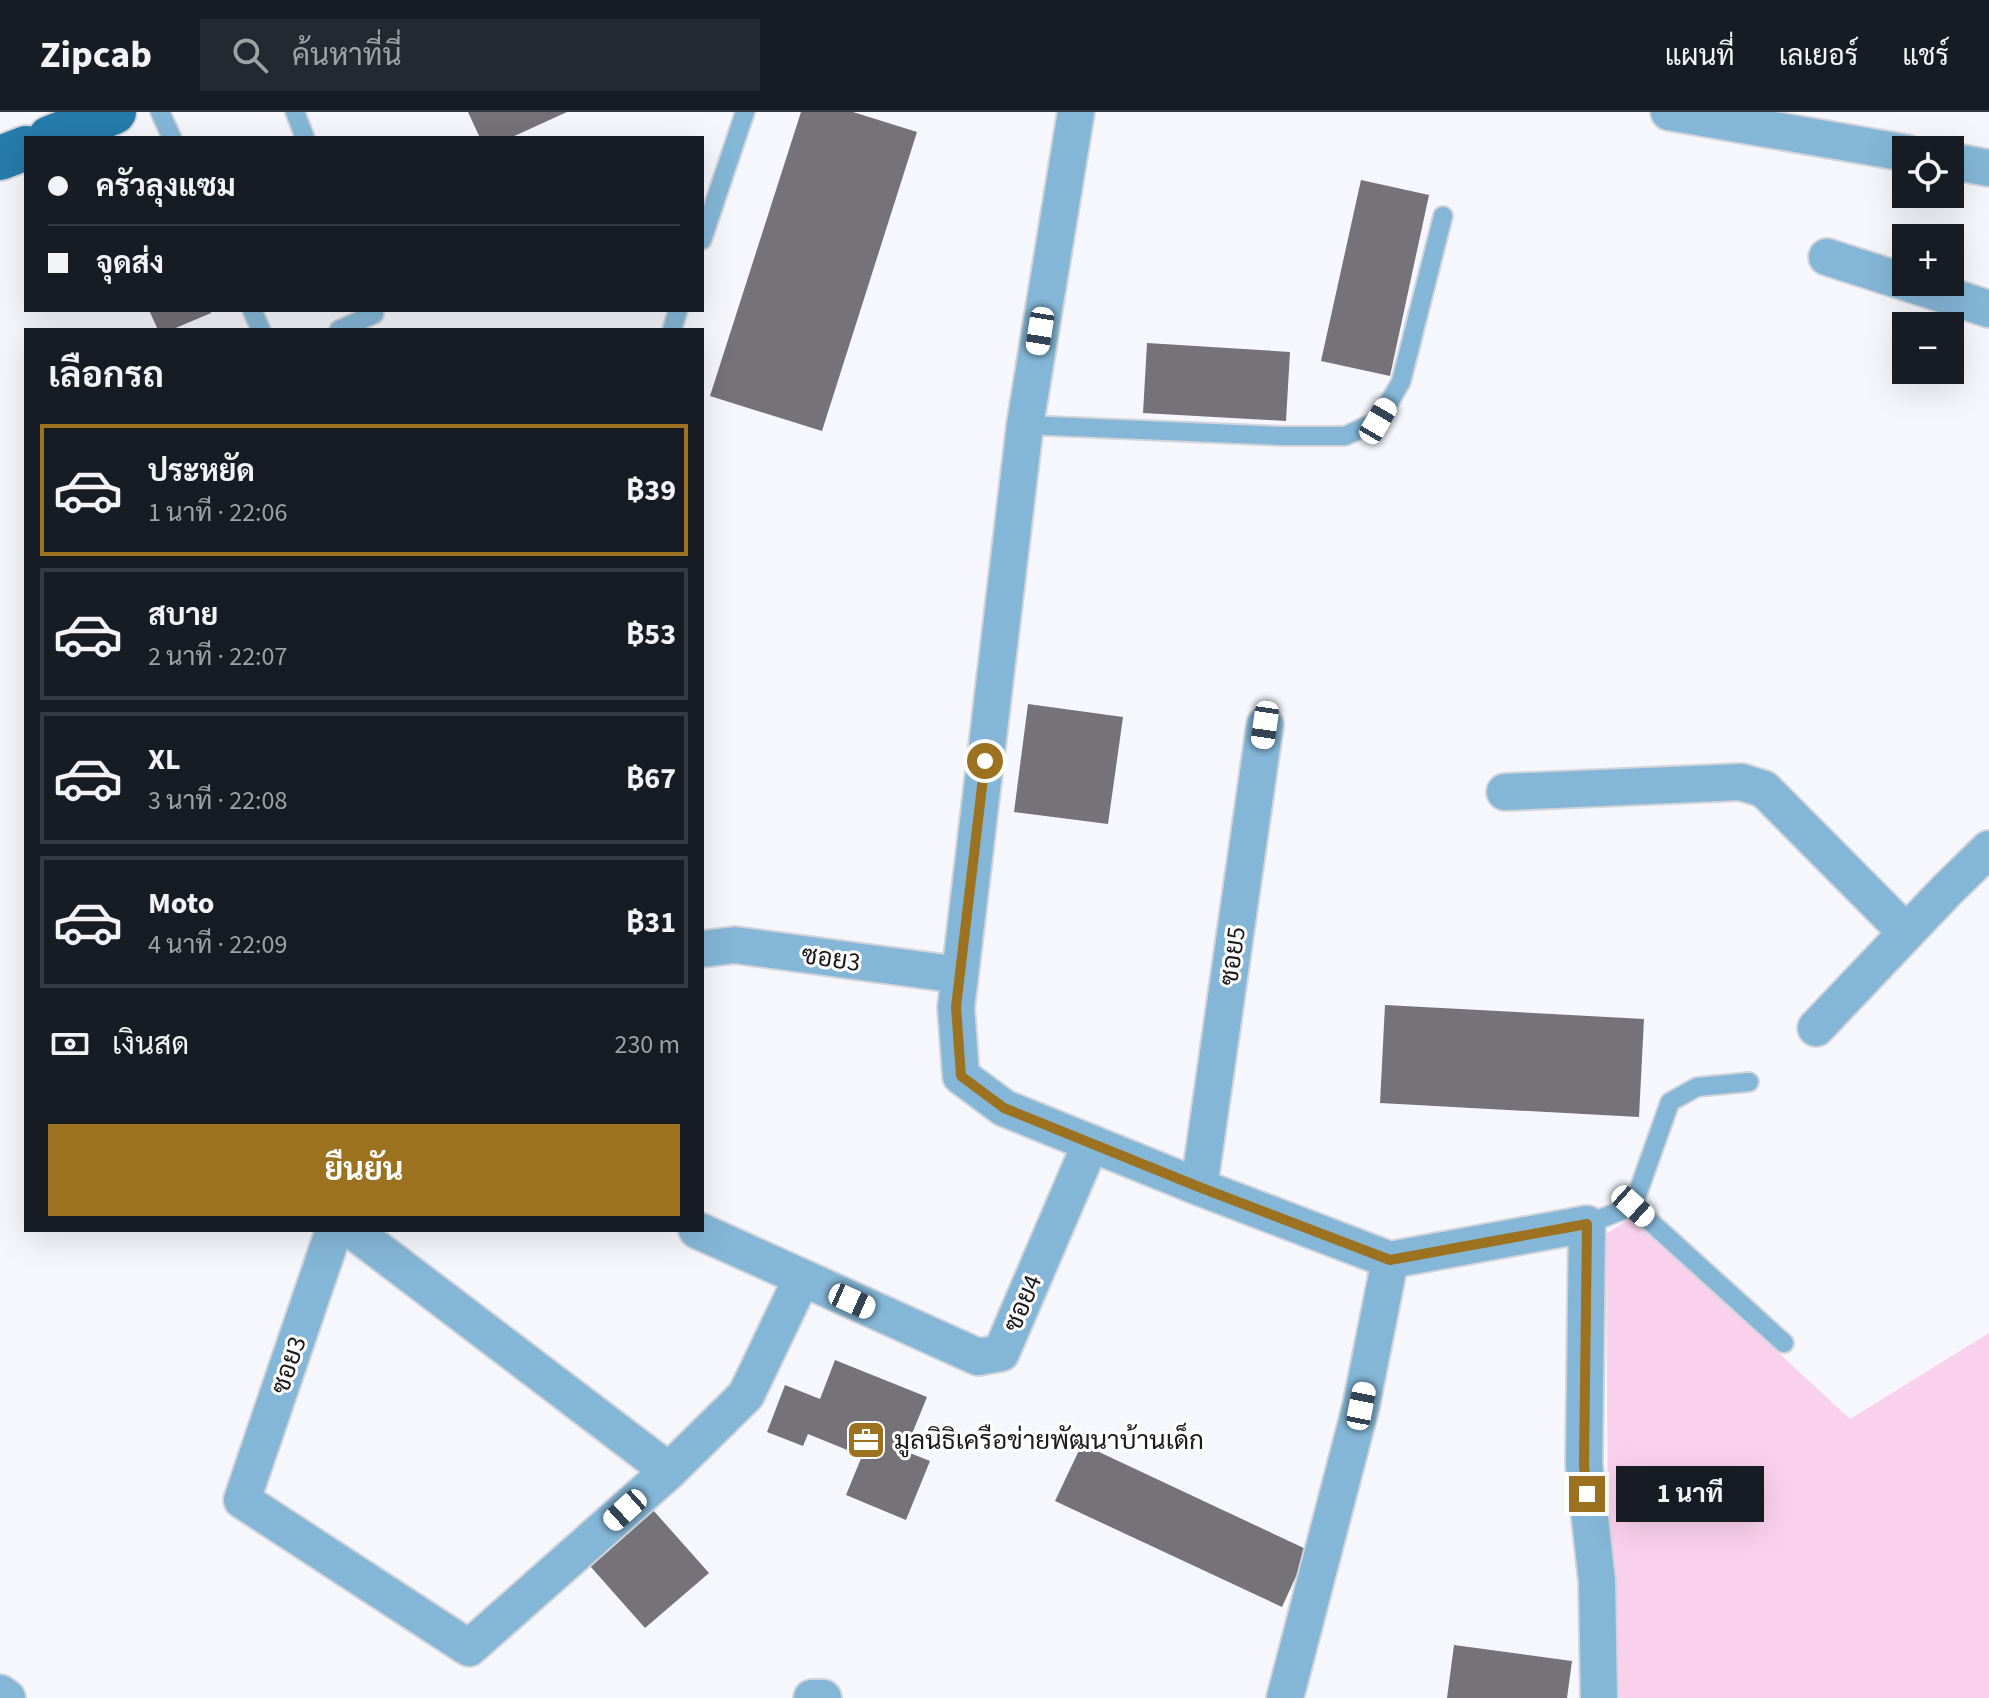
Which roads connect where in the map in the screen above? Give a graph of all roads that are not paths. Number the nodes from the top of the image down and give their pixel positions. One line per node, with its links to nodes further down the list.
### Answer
1 (114, 112): 7 (main road)
2 (160, 112): 8 (lane)
3 (295, 112): 9 (lane)
4 (745, 112): 16 (lane)
5 (1076, 112): 21 (street)
6 (1669, 112): 11 (street)
7 (55, 136)
8 (171, 136)
9 (304, 136)
10 (24, 149): 12 (main road)
11 (1892, 151)
12 (0, 158)
13 (1964, 164): 14 (street)
14 (1989, 168)
15 (1443, 216): 21 (lane)
16 (704, 234)
17 (1827, 257): 18 (street)
18 (1989, 309)
19 (374, 312): 20 (lane)
20 (343, 328)
21 (1025, 425): 27 (street)
22 (1265, 725): 31 (street, ซอย5)
23 (1505, 792): 25 (street)
24 (1989, 849): 25 (street)
25 (1906, 932): 28 (street)
26 (704, 949): 27 (street, ซอย3)
27 (960, 975): 30 (street)
28 (1816, 1028)
29 (1749, 1082): 32 (lane)
30 (1091, 1143): 31 (street); 38 (street, ซอย4)
31 (1199, 1187): 37 (street)
32 (1633, 1206): 33 (lane); 39 (lane)
33 (1587, 1224): 37 (street); 46 (street)
34 (333, 1232): 40 (street, ซอย3)
35 (355, 1232): 40 (street)
36 (701, 1232): 38 (street)
37 (1390, 1260): 45 (street)
38 (802, 1278): 40 (street)
39 (1784, 1343)
40 (669, 1471)
41 (0, 1693): 42 (street)
42 (7, 1698)
43 (812, 1698): 44 (street)
44 (823, 1698)
45 (1285, 1698)
46 (1599, 1698)

